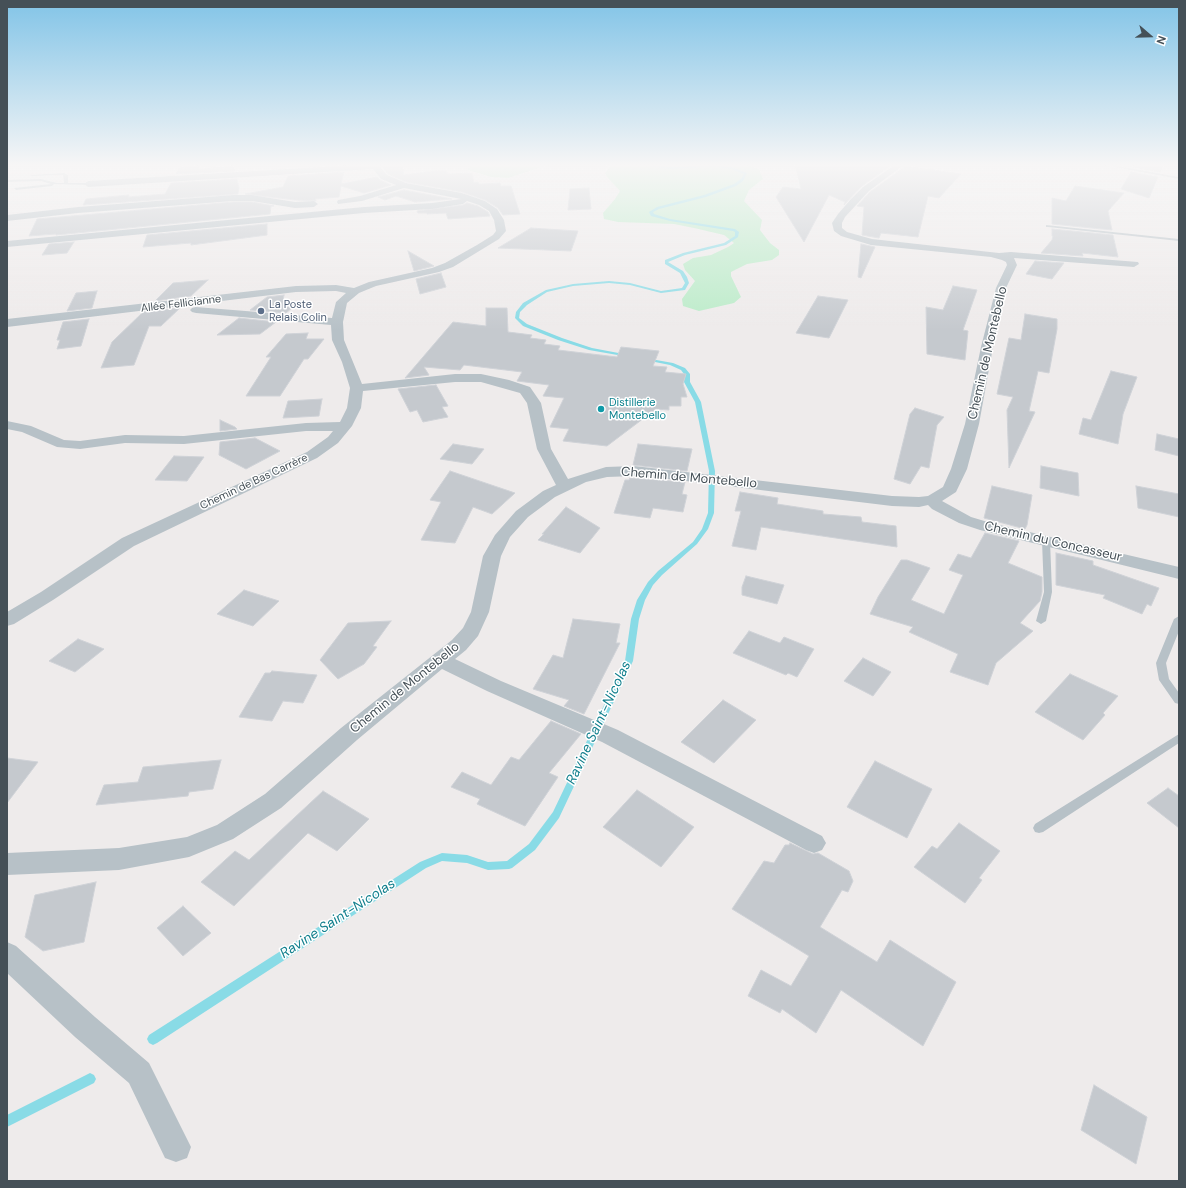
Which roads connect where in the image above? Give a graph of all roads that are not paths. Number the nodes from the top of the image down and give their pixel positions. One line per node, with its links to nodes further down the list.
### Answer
1 (265, 219): 6 (street)
2 (499, 219): 9 (street, Chemin de Bas Carrère)
3 (839, 219): 7 (street)
4 (1048, 226): 5 (lane)
5 (1179, 240)
6 (7, 244)
7 (999, 256): 8 (street); 17 (street, Chemin de Montebello)
8 (1134, 264)
9 (355, 291): 10 (street, Allée Fellicianne); 11 (street, Chemin de Bas Carrère)
10 (120, 311): 11 (street); 12 (street, Allée Fellicianne)
11 (337, 322): 13 (street, Chemin de Bas Carrère)
12 (7, 323)
13 (357, 388): 15 (street, Chemin de Bas Carrère); 16 (street)
14 (7, 425): 15 (street)
15 (345, 426): 21 (street, Chemin de Bas Carrère)
16 (564, 486): 17 (street, Chemin de Montebello); 23 (street, Chemin de Montebello)
17 (932, 500): 18 (street, Chemin du Concasseur)
18 (1046, 541): 19 (street, Chemin du Concasseur); 22 (lane)
19 (1179, 573)
20 (1179, 619): 24 (lane)
21 (7, 620)
22 (1041, 621)
23 (442, 661): 27 (street); 28 (street, Chemin de Montebello)
24 (1179, 700)
25 (1179, 738): 26 (lane)
26 (1039, 828)
27 (814, 843)
28 (7, 864)
29 (7, 955): 30 (street)
30 (176, 1147)

